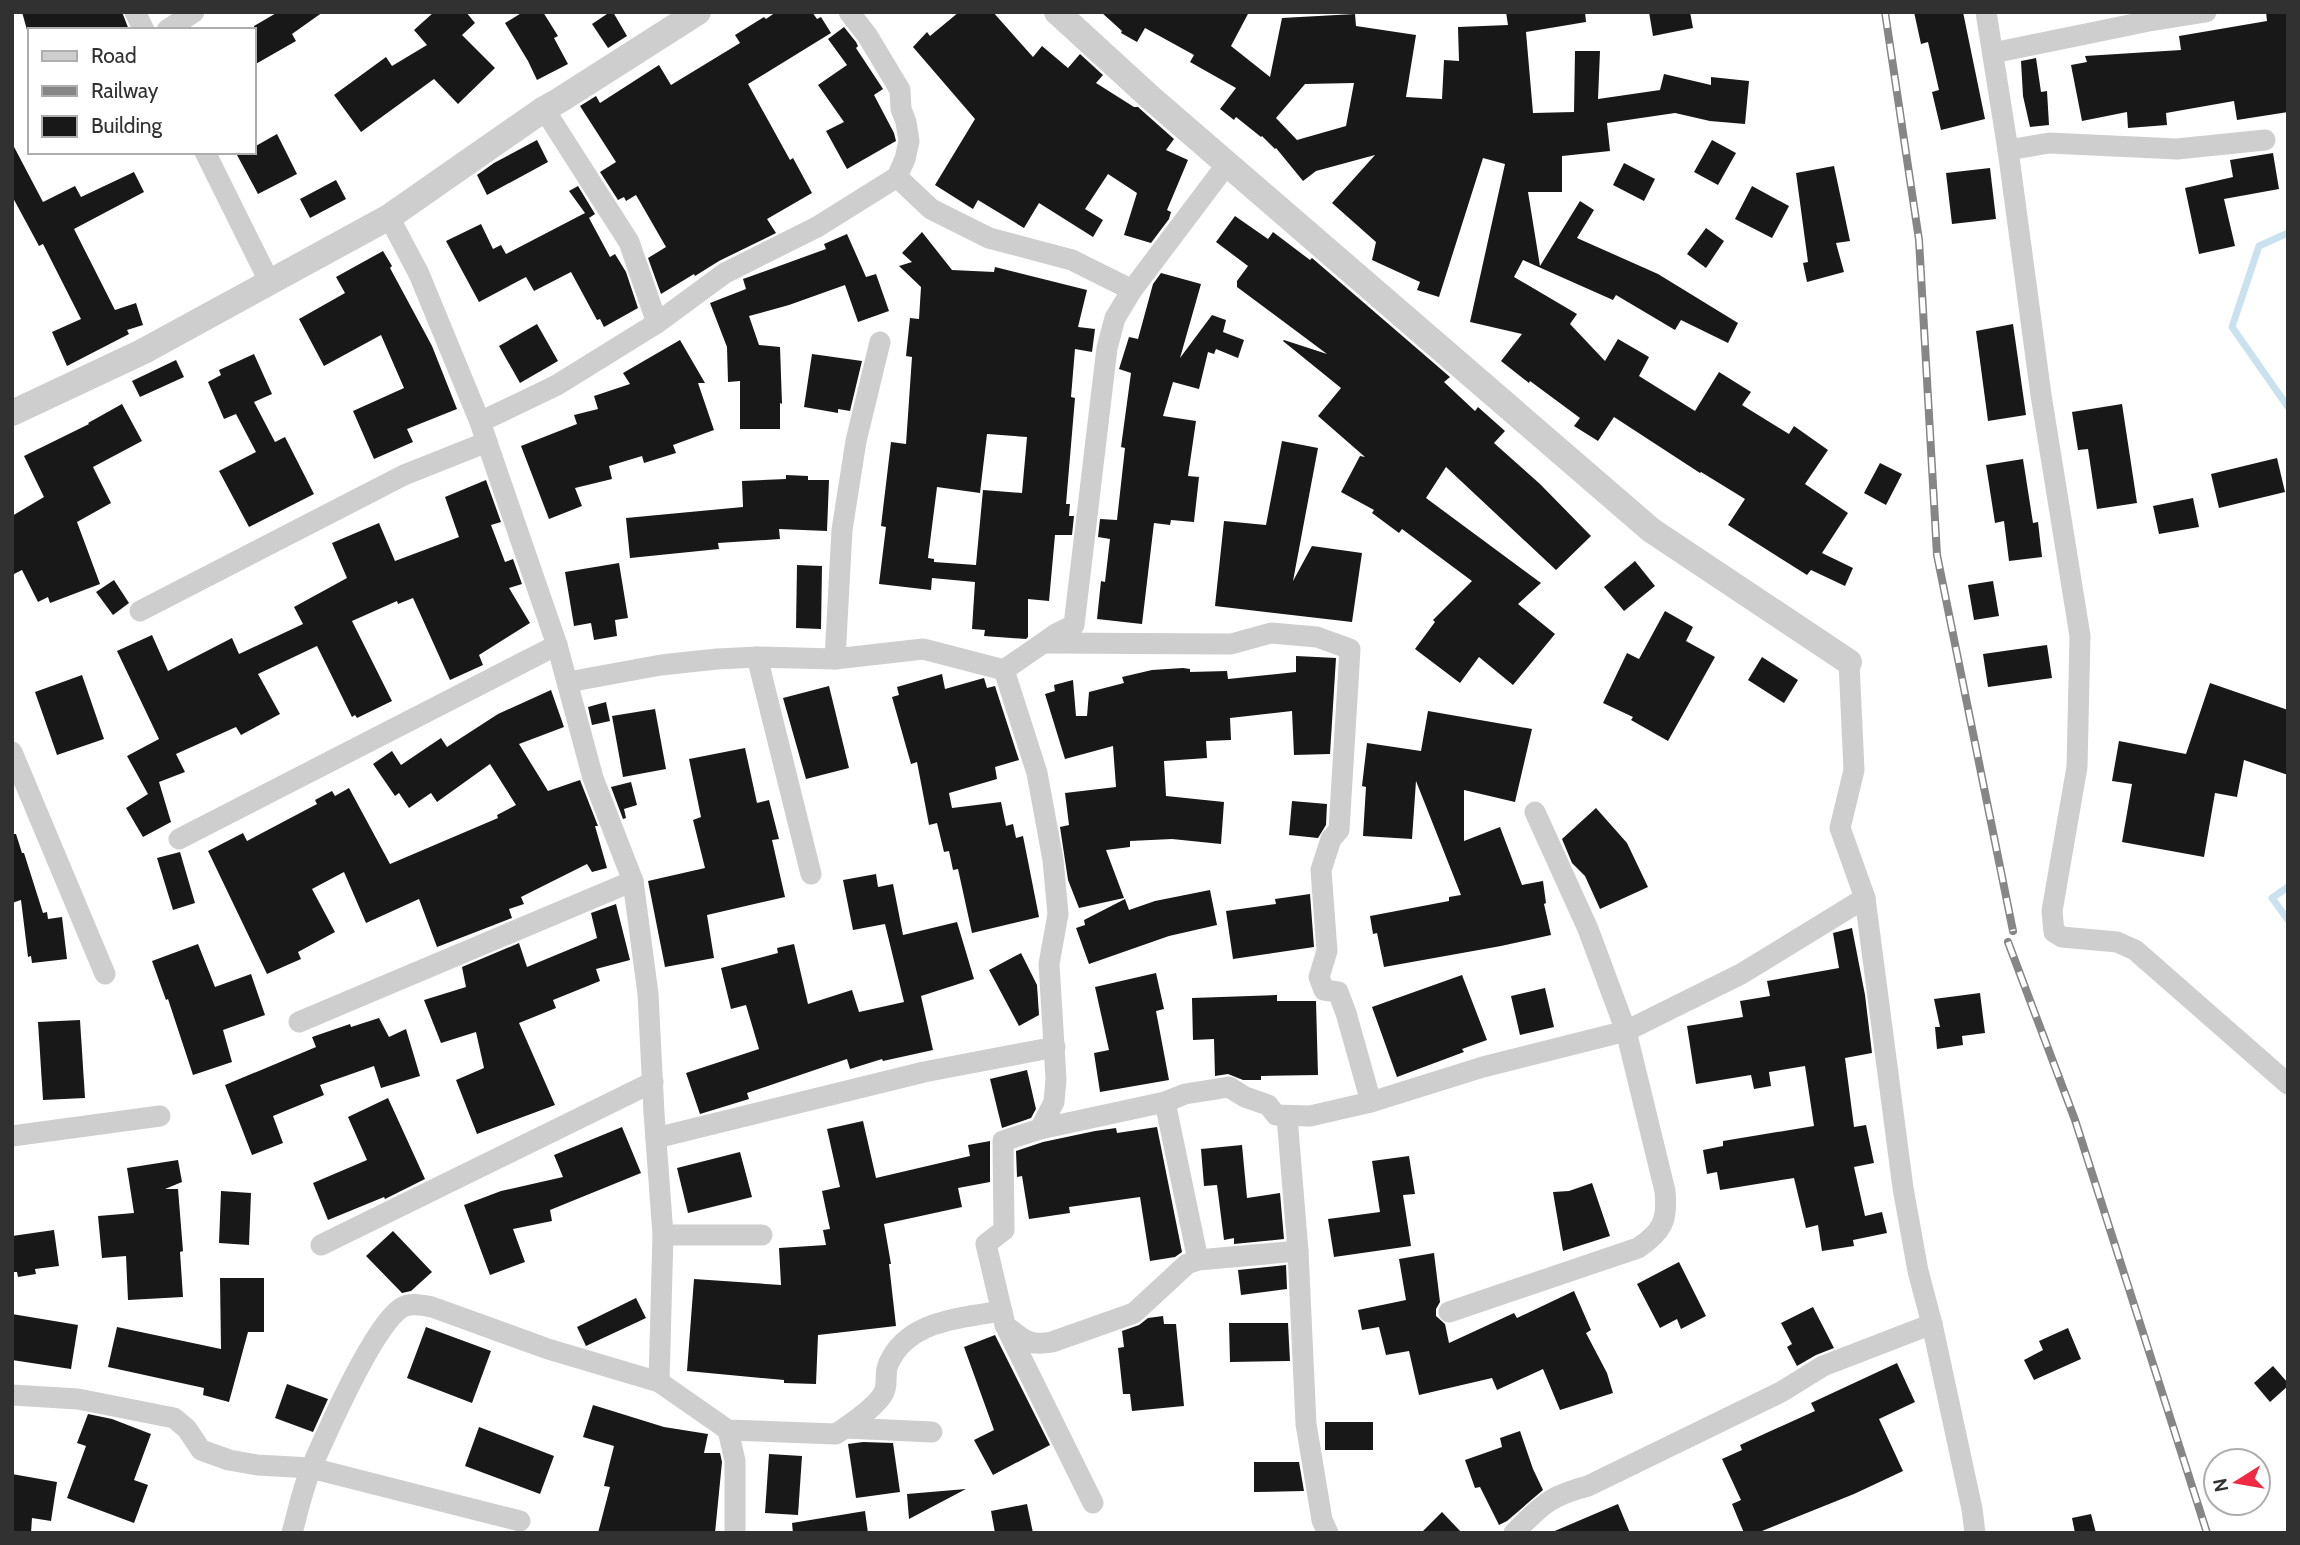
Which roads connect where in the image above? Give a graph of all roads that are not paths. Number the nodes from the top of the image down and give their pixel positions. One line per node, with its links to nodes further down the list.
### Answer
1 (135, 12): 9 (street)
2 (194, 12): 10 (street)
3 (698, 12): 12 (street)
4 (849, 12): 17 (street)
5 (1057, 12): 16 (street)
6 (1986, 12): 11 (street)
7 (2206, 12): 8 (street)
8 (2148, 17): 11 (street)
9 (143, 28)
10 (170, 28)
11 (1993, 53): 14 (street)
12 (544, 109): 18 (street); 21 (street)
13 (2265, 140): 14 (street)
14 (2008, 150): 44 (street)
15 (206, 154): 19 (street)
16 (1227, 164): 20 (street); 30 (street)
17 (897, 177): 20 (street); 21 (street)
18 (389, 217): 19 (street); 24 (street)
19 (270, 283): 23 (street)
20 (1132, 290): 26 (street)
21 (657, 323): 24 (street)
22 (880, 342): 29 (street)
23 (12, 413)
24 (484, 432): 25 (street); 27 (street)
25 (140, 611)
26 (1045, 643): 31 (street); 47 (street)
27 (557, 645): 32 (street); 35 (street)
28 (757, 657): 29 (street); 32 (street); 36 (street)
29 (835, 659): 31 (street)
30 (1849, 662): 38 (street)
31 (1004, 670): 42 (street)
32 (568, 682): 37 (street)
33 (12, 752): 39 (street)
34 (1535, 812): 41 (street)
35 (179, 839)
36 (811, 874)
37 (633, 881): 40 (street); 43 (street)
38 (1865, 898): 41 (street); 61 (street)
39 (105, 974)
40 (299, 1022)
41 (1626, 1031): 47 (street); 59 (street)
42 (1055, 1047): 45 (street); 53 (street)
43 (653, 1082): 53 (street); 56 (street)
44 (2288, 1084)
45 (1054, 1102): 50 (street); 51 (street)
46 (1165, 1102): 49 (street); 50 (street); 58 (street)
47 (1371, 1102): 49 (street)
48 (160, 1116): 52 (street)
49 (1287, 1117): 57 (street)
50 (1078, 1121): 51 (street)
51 (1040, 1129): 60 (street)
52 (12, 1136)
53 (656, 1138): 54 (street)
54 (663, 1235): 55 (street); 62 (street)
55 (762, 1235)
56 (321, 1245)
57 (1298, 1251): 58 (street); 72 (street)
58 (1198, 1260): 60 (street)
59 (1449, 1312)
60 (1004, 1318): 64 (street); 68 (street)
61 (1932, 1324): 73 (street); 74 (street)
62 (660, 1382): 65 (street); 67 (street)
63 (12, 1395): 67 (street)
64 (845, 1428): 65 (street); 66 (street)
65 (728, 1430): 71 (street)
66 (932, 1432)
67 (312, 1468): 69 (street); 70 (street)
68 (1093, 1503)
69 (520, 1521)
70 (292, 1533)
71 (735, 1533)
72 (1328, 1533)
73 (1514, 1533)
74 (1975, 1533)

